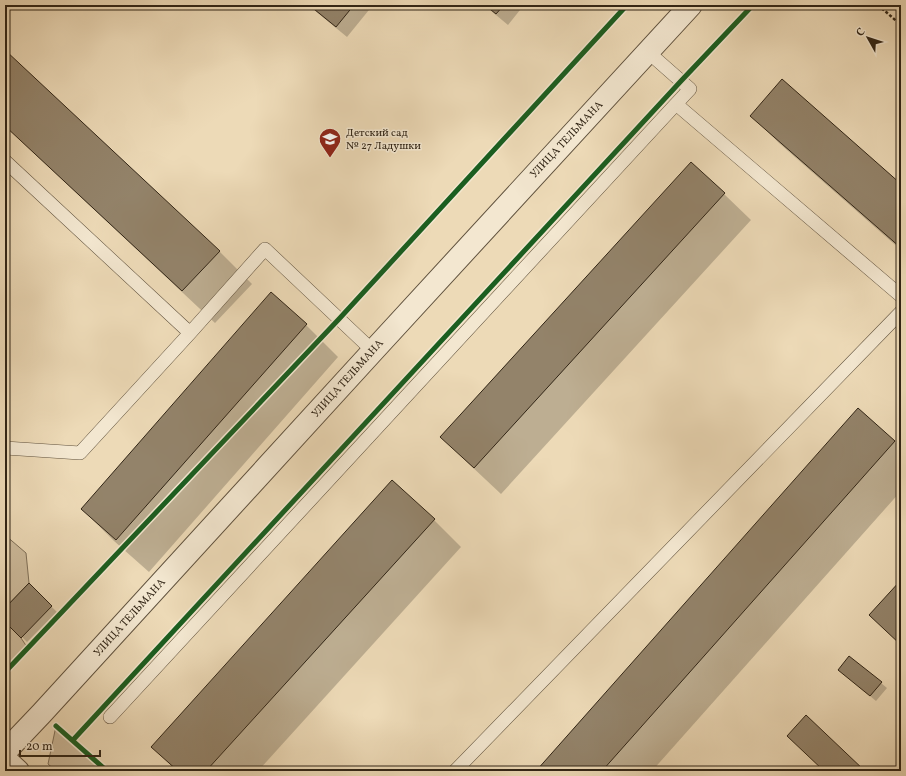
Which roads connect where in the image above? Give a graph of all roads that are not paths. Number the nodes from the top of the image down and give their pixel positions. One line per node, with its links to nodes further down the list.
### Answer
1 (691, 5): 2 (street, УЛИЦА ТЕЛЬМАНА)
2 (648, 52): 3 (lane); 8 (street, УЛИЦА ТЕЛЬМАНА)
3 (676, 104): 5 (lane); 10 (lane)
4 (5, 161): 7 (lane)
5 (901, 296)
6 (901, 312): 14 (lane)
7 (190, 333): 8 (lane); 9 (lane)
8 (373, 351): 11 (street, УЛИЦА ТЕЛЬМАНА)
9 (5, 448)
10 (110, 717)
11 (5, 752)
12 (5, 759): 13 (street)
13 (18, 771)
14 (455, 771)

